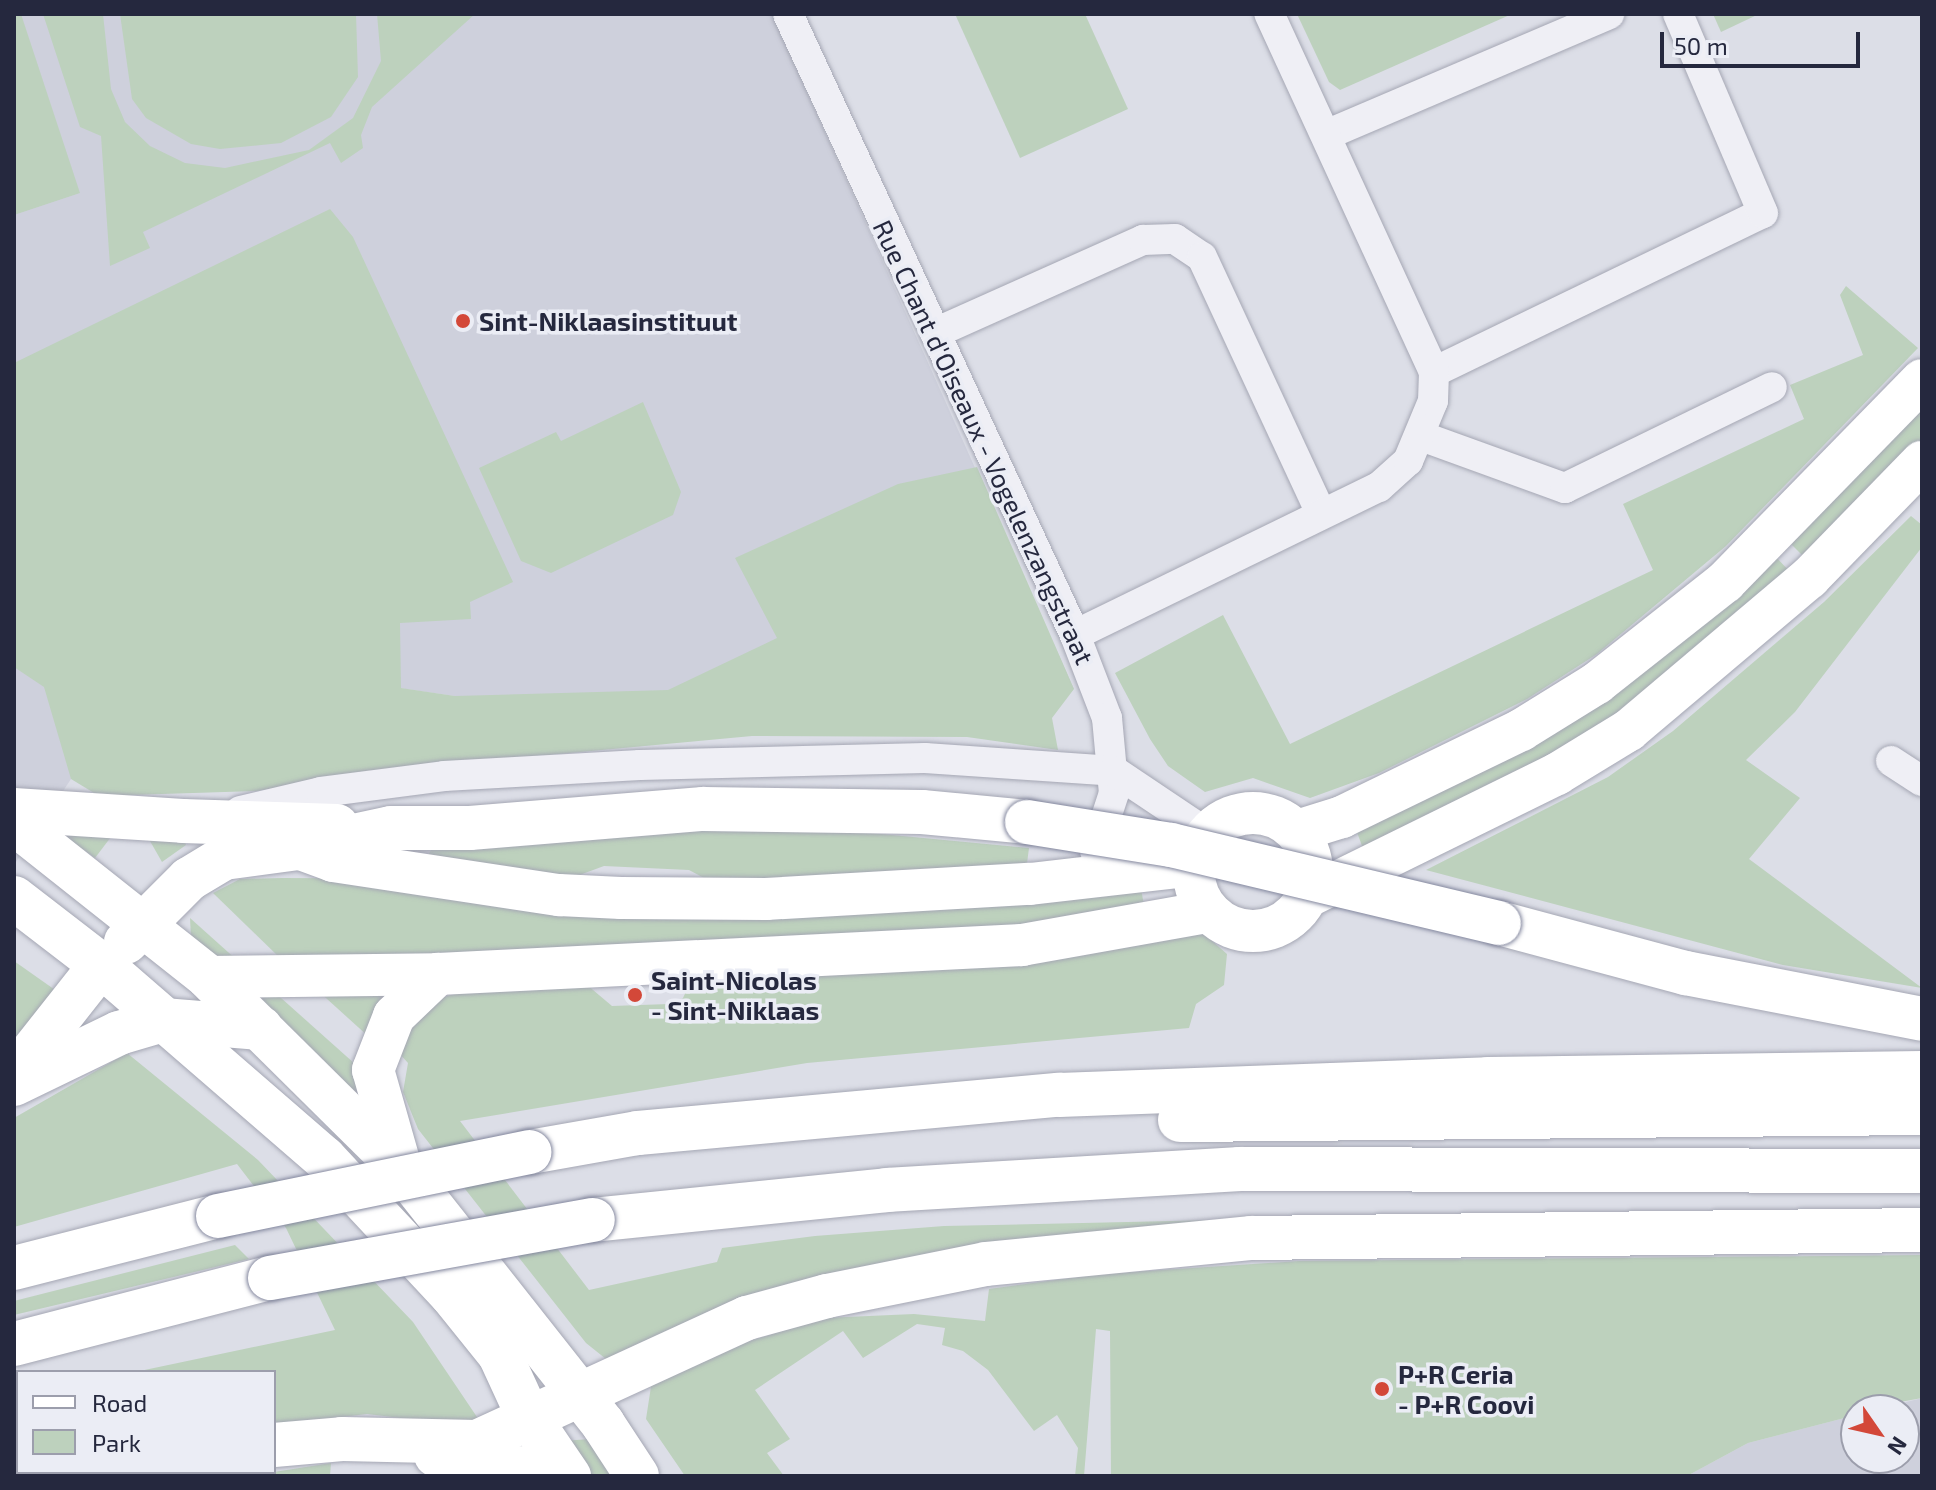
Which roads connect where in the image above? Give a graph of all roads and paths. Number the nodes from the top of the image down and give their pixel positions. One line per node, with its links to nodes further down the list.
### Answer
1 (788, 14): 6 (street, Rue Chant d'Oiseaux - Vogelenzangstraat)
2 (1269, 14): 5 (street)
3 (1609, 14): 5 (street)
4 (1678, 14): 7 (street)
5 (1326, 135): 7 (street)
6 (935, 333): 12 (street); 13 (street, Rue Chant d'Oiseaux - Vogelenzangstraat)
7 (1434, 372): 10 (street)
8 (1922, 380): 21 (street)
9 (1772, 387): 10 (street)
10 (1421, 436): 12 (street)
11 (1921, 466): 25 (street)
12 (1321, 513): 13 (street)
13 (1075, 635): 15 (street, Rue Chant d'Oiseaux - Vogelenzangstraat)
14 (1891, 761): 16 (street)
15 (1114, 771): 18 (street); 23 (street); 24 (street, Rue Chant d'Oiseaux - Vogelenzangstraat)
16 (1922, 781)
17 (14, 810): 18 (main road)
18 (183, 821): 20 (main road)
19 (14, 823): 28 (main road)
20 (391, 828): 22 (main road); 32 (main road, bridge)
21 (1297, 831): 23 (street); 25 (street)
22 (298, 848): 24 (street); 28 (main road)
23 (1201, 849): 24 (street); 27 (street)
24 (1079, 879)
25 (1308, 896): 27 (street)
26 (14, 898): 29 (main road)
27 (1208, 912): 30 (street)
28 (147, 923): 29 (main road); 31 (main road)
29 (109, 972): 31 (main road); 33 (main road); 37 (main road)
30 (438, 974): 31 (street); 42 (street)
31 (208, 977): 34 (main road)
32 (1922, 1019)
33 (163, 1020): 34 (main road); 38 (main road); 50 (main road)
34 (261, 1028): 42 (main road)
35 (1922, 1043): 39 (main road)
36 (1922, 1073): 39 (main road)
37 (14, 1075)
38 (14, 1084)
39 (1059, 1095): 40 (main road)
40 (925, 1107): 41 (main road); 47 (main road, bridge)
41 (1922, 1113)
42 (401, 1168): 49 (main road)
43 (1239, 1169): 44 (main road); 45 (main road); 48 (main road, bridge)
44 (1922, 1171)
45 (1922, 1200)
46 (1922, 1230): 49 (main road)
47 (14, 1268)
48 (14, 1344)
49 (579, 1395): 50 (main road); 55 (main road)
50 (528, 1416): 52 (main road); 54 (main road)
51 (276, 1445): 52 (main road)
52 (408, 1445): 53 (main road)
53 (559, 1476)
54 (569, 1476)
55 (637, 1476)

